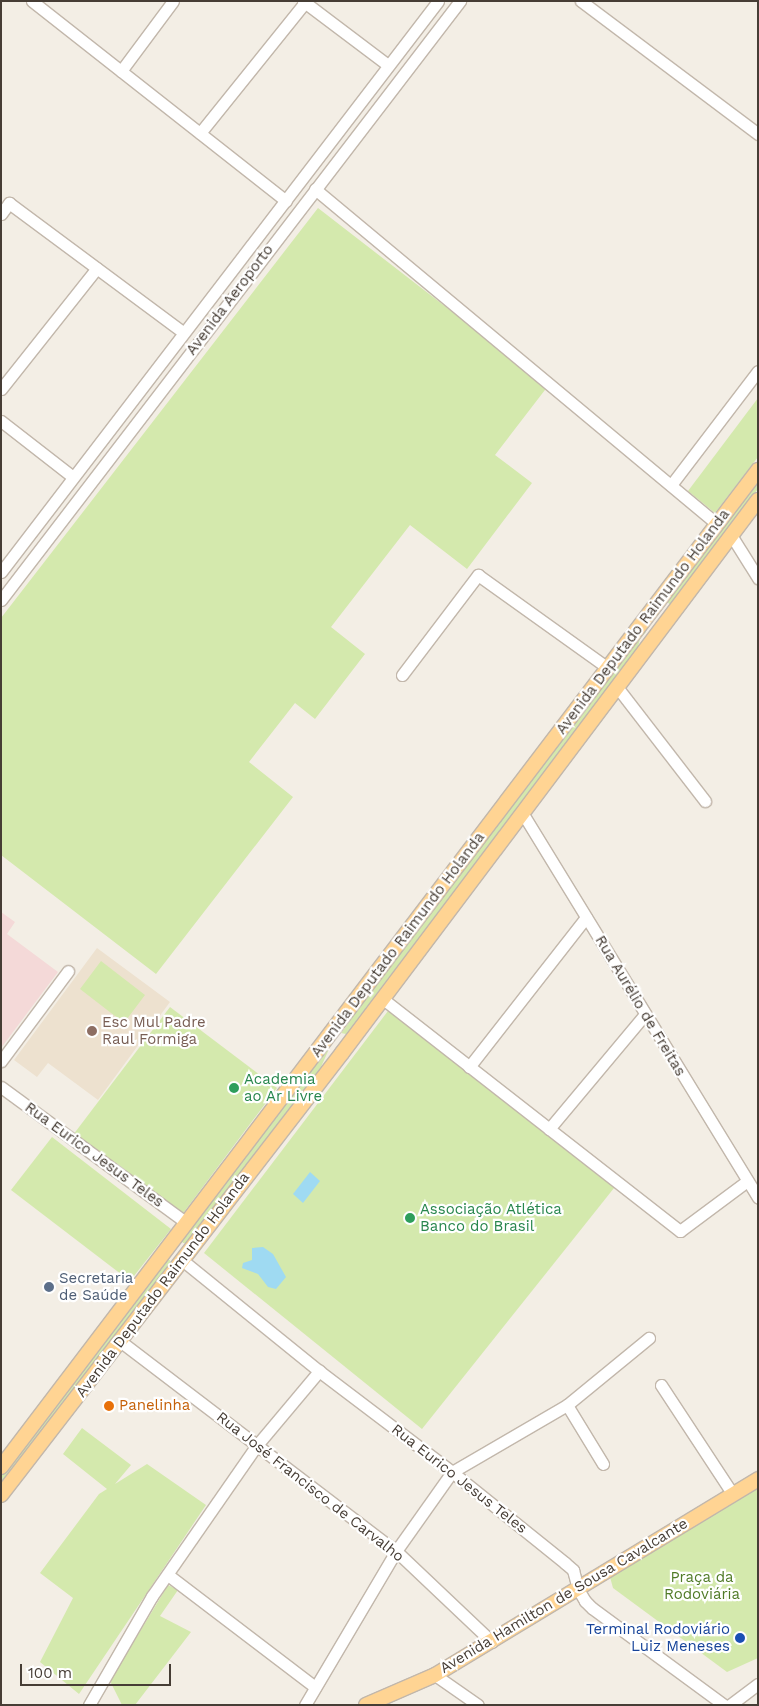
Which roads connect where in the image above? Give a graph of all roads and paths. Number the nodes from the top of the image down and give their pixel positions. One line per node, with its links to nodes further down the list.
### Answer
1 (32, 1): 8 (street)
2 (173, 1): 8 (street)
3 (438, 1): 7 (street, Avenida Aeroporto)
4 (460, 1): 11 (street, Avenida Aeroporto)
5 (581, 1): 10 (street)
6 (304, 2): 7 (street); 9 (street)
7 (388, 65): 12 (street, Avenida Aeroporto)
8 (121, 71): 9 (street)
9 (200, 133): 12 (street)
10 (758, 134)
11 (315, 189): 21 (street); 27 (street, Avenida Aeroporto)
12 (286, 202): 15 (street, Avenida Aeroporto)
13 (1, 214): 14 (street)
14 (97, 268): 15 (street); 17 (street)
15 (183, 332): 20 (street, Avenida Aeroporto)
16 (758, 371): 21 (street)
17 (1, 389)
18 (1, 421): 20 (street)
19 (758, 470): 23 (main road, Avenida Deputado Raimundo Holanda)
20 (73, 476): 25 (street, Avenida Aeroporto)
21 (671, 485): 23 (street)
22 (758, 500): 24 (main road, Avenida Deputado Raimundo Holanda)
23 (717, 524): 28 (main road, Avenida Deputado Raimundo Holanda)
24 (731, 535): 26 (street); 29 (main road, Avenida Deputado Raimundo Holanda)
25 (1, 572)
26 (758, 578)
27 (1, 600)
28 (650, 613): 29 (main road); 30 (main road, Avenida Deputado Raimundo Holanda)
29 (662, 625): 32 (main road, Avenida Deputado Raimundo Holanda)
30 (608, 668): 31 (street); 39 (main road, Avenida Deputado Raimundo Holanda)
31 (402, 675)
32 (617, 687): 33 (street); 34 (main road, Avenida Deputado Raimundo Holanda)
33 (705, 801)
34 (523, 814): 35 (street, Rua Aurélio de Freitas); 37 (main road, Avenida Deputado Raimundo Holanda)
35 (586, 917): 38 (street, Rua Aurélio de Freitas); 42 (street)
36 (68, 971): 41 (street)
37 (383, 999): 40 (main road, Avenida Deputado Raimundo Holanda); 42 (street)
38 (645, 1014): 44 (street); 45 (street, Rua Aurélio de Freitas)
39 (328, 1038): 40 (main road); 47 (main road, Avenida Deputado Raimundo Holanda)
40 (342, 1052): 48 (main road, Avenida Deputado Raimundo Holanda)
41 (1, 1061)
42 (469, 1067): 44 (street)
43 (1, 1087): 47 (street, Rua Eurico Jesus Teles)
44 (549, 1129): 45 (street)
45 (747, 1181): 46 (street, Rua Aurélio de Freitas)
46 (758, 1198)
47 (186, 1223): 56 (main road, Avenida Deputado Raimundo Holanda)
48 (182, 1260): 50 (main road, Avenida Deputado Raimundo Holanda); 51 (street, Rua Eurico Jesus Teles)
49 (649, 1338): 53 (street)
50 (120, 1341): 54 (street, Rua José Francisco de Carvalho); 60 (main road, Avenida Deputado Raimundo Holanda)
51 (319, 1371): 54 (street); 57 (street, Rua Eurico Jesus Teles)
52 (661, 1385): 59 (street)
53 (567, 1405): 55 (street); 57 (street)
54 (257, 1445): 61 (street, Rua José Francisco de Carvalho); 62 (street)
55 (602, 1464)
56 (1, 1467)
57 (452, 1472): 61 (street); 63 (street, Rua Eurico Jesus Teles)
58 (758, 1479): 59 (main road, Avenida Hamilton de Sousa Cavalcante)
59 (732, 1493): 63 (main road, Avenida Hamilton de Sousa Cavalcante)
60 (1, 1495)
61 (396, 1551): 64 (street, Rua José Francisco de Carvalho); 67 (street)
62 (168, 1575): 67 (street); 68 (street)
63 (578, 1589): 64 (main road, Avenida Hamilton de Sousa Cavalcante); 72 (street, Rua Eurico Jesus Teles)
64 (492, 1642): 65 (main road, Avenida Hamilton de Sousa Cavalcante)
65 (434, 1675): 70 (main road, Avenida Hamilton de Sousa Cavalcante); 71 (street)
66 (758, 1684): 73 (street)
67 (315, 1687): 69 (street)
68 (89, 1705)
69 (306, 1705)
70 (366, 1705)
71 (478, 1705)
72 (724, 1705)
73 (730, 1705)

